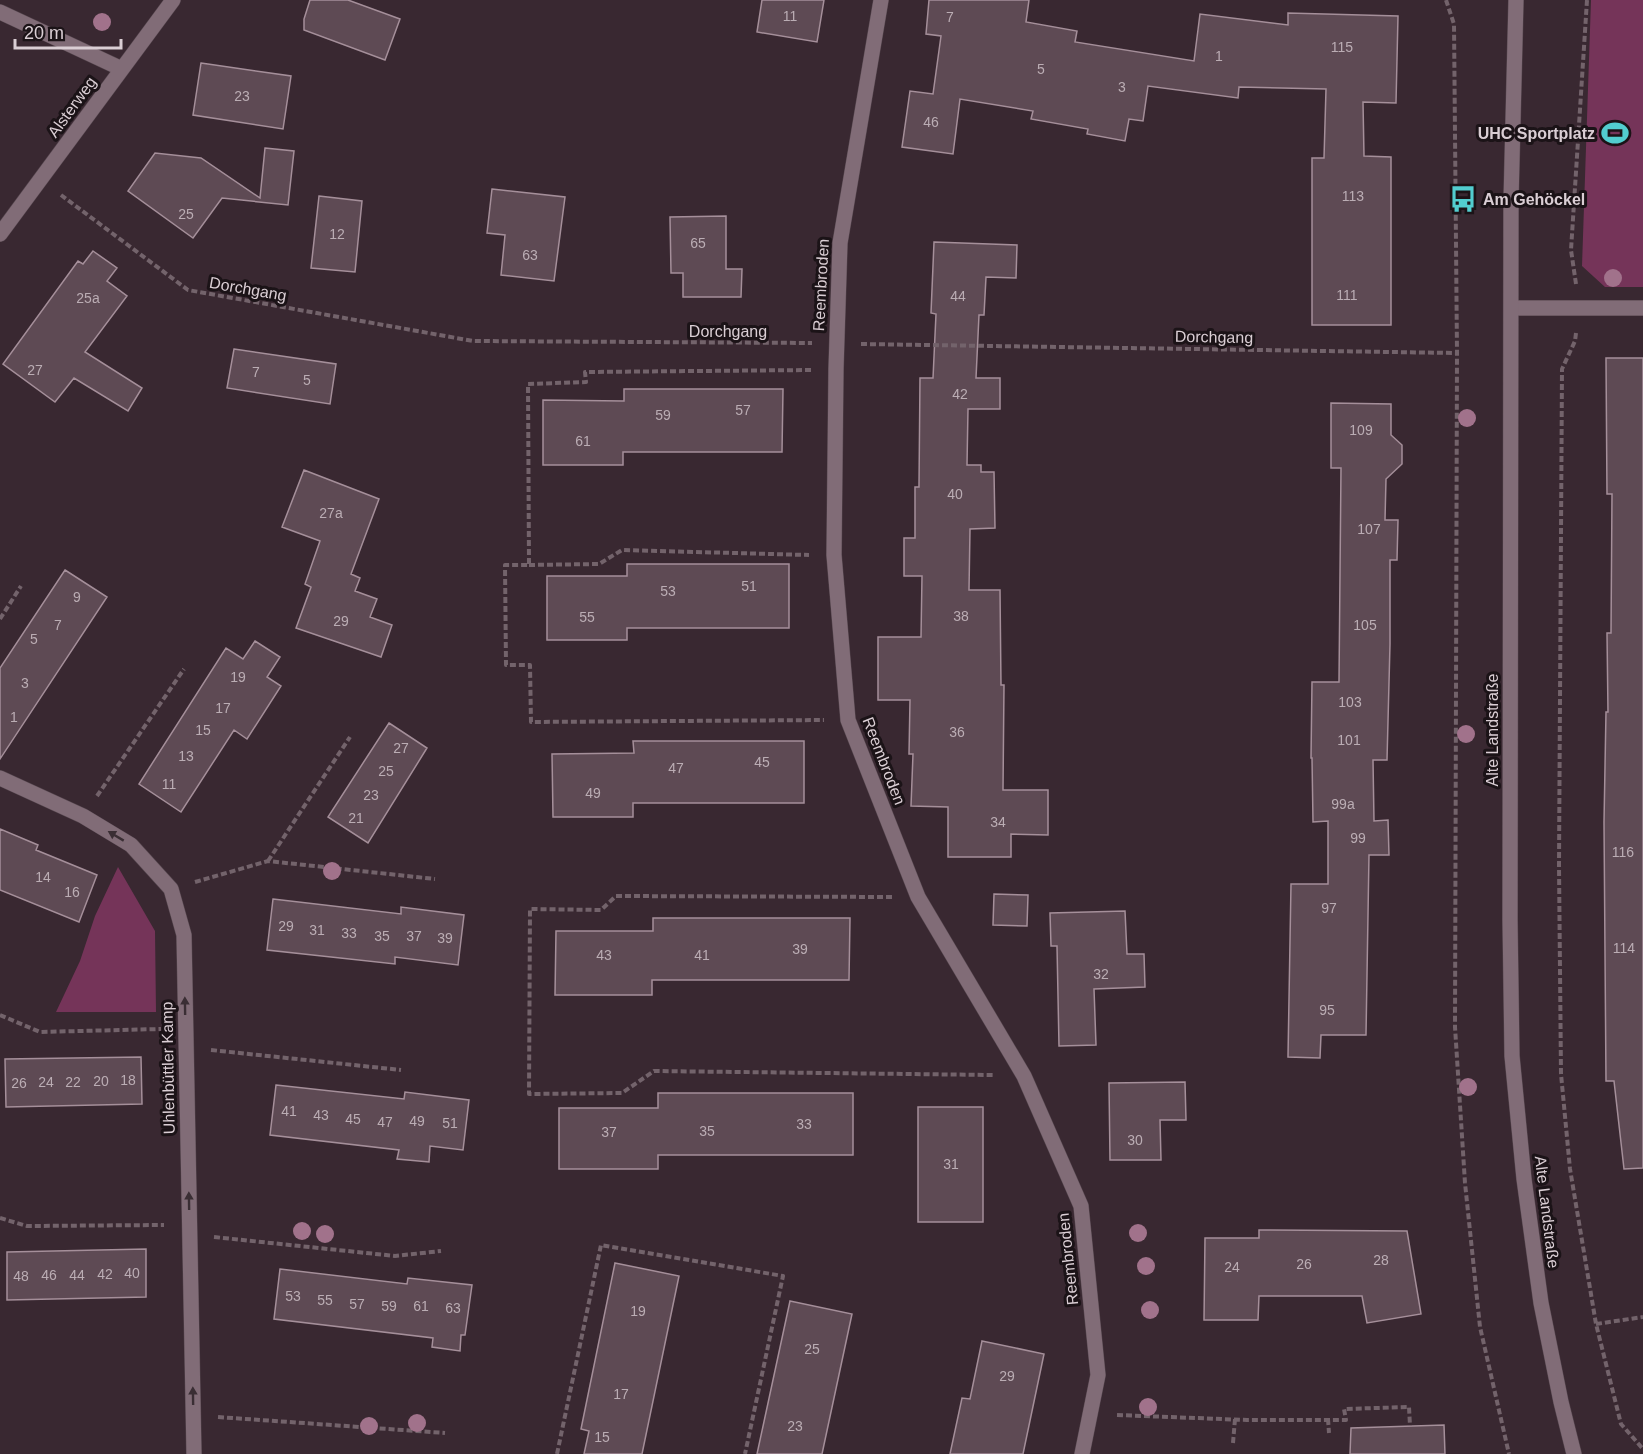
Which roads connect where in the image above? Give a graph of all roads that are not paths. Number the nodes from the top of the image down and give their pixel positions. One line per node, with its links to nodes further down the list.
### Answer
1 (172, 0): 5 (street, Alsterweg)
2 (881, 0): 11 (street, Reembroden)
3 (1516, 0): 8 (street, Alte Landstraße)
4 (0, 12): 5 (street)
5 (122, 69): 6 (street, Alsterweg)
6 (0, 234)
7 (1643, 308): 8 (street)
8 (1512, 309): 12 (street, Alte Landstraße)
9 (0, 778): 10 (street, Uhlenbüttler Kamp, one-way to 9)
10 (194, 1454)
11 (1083, 1454)
12 (1574, 1454)

